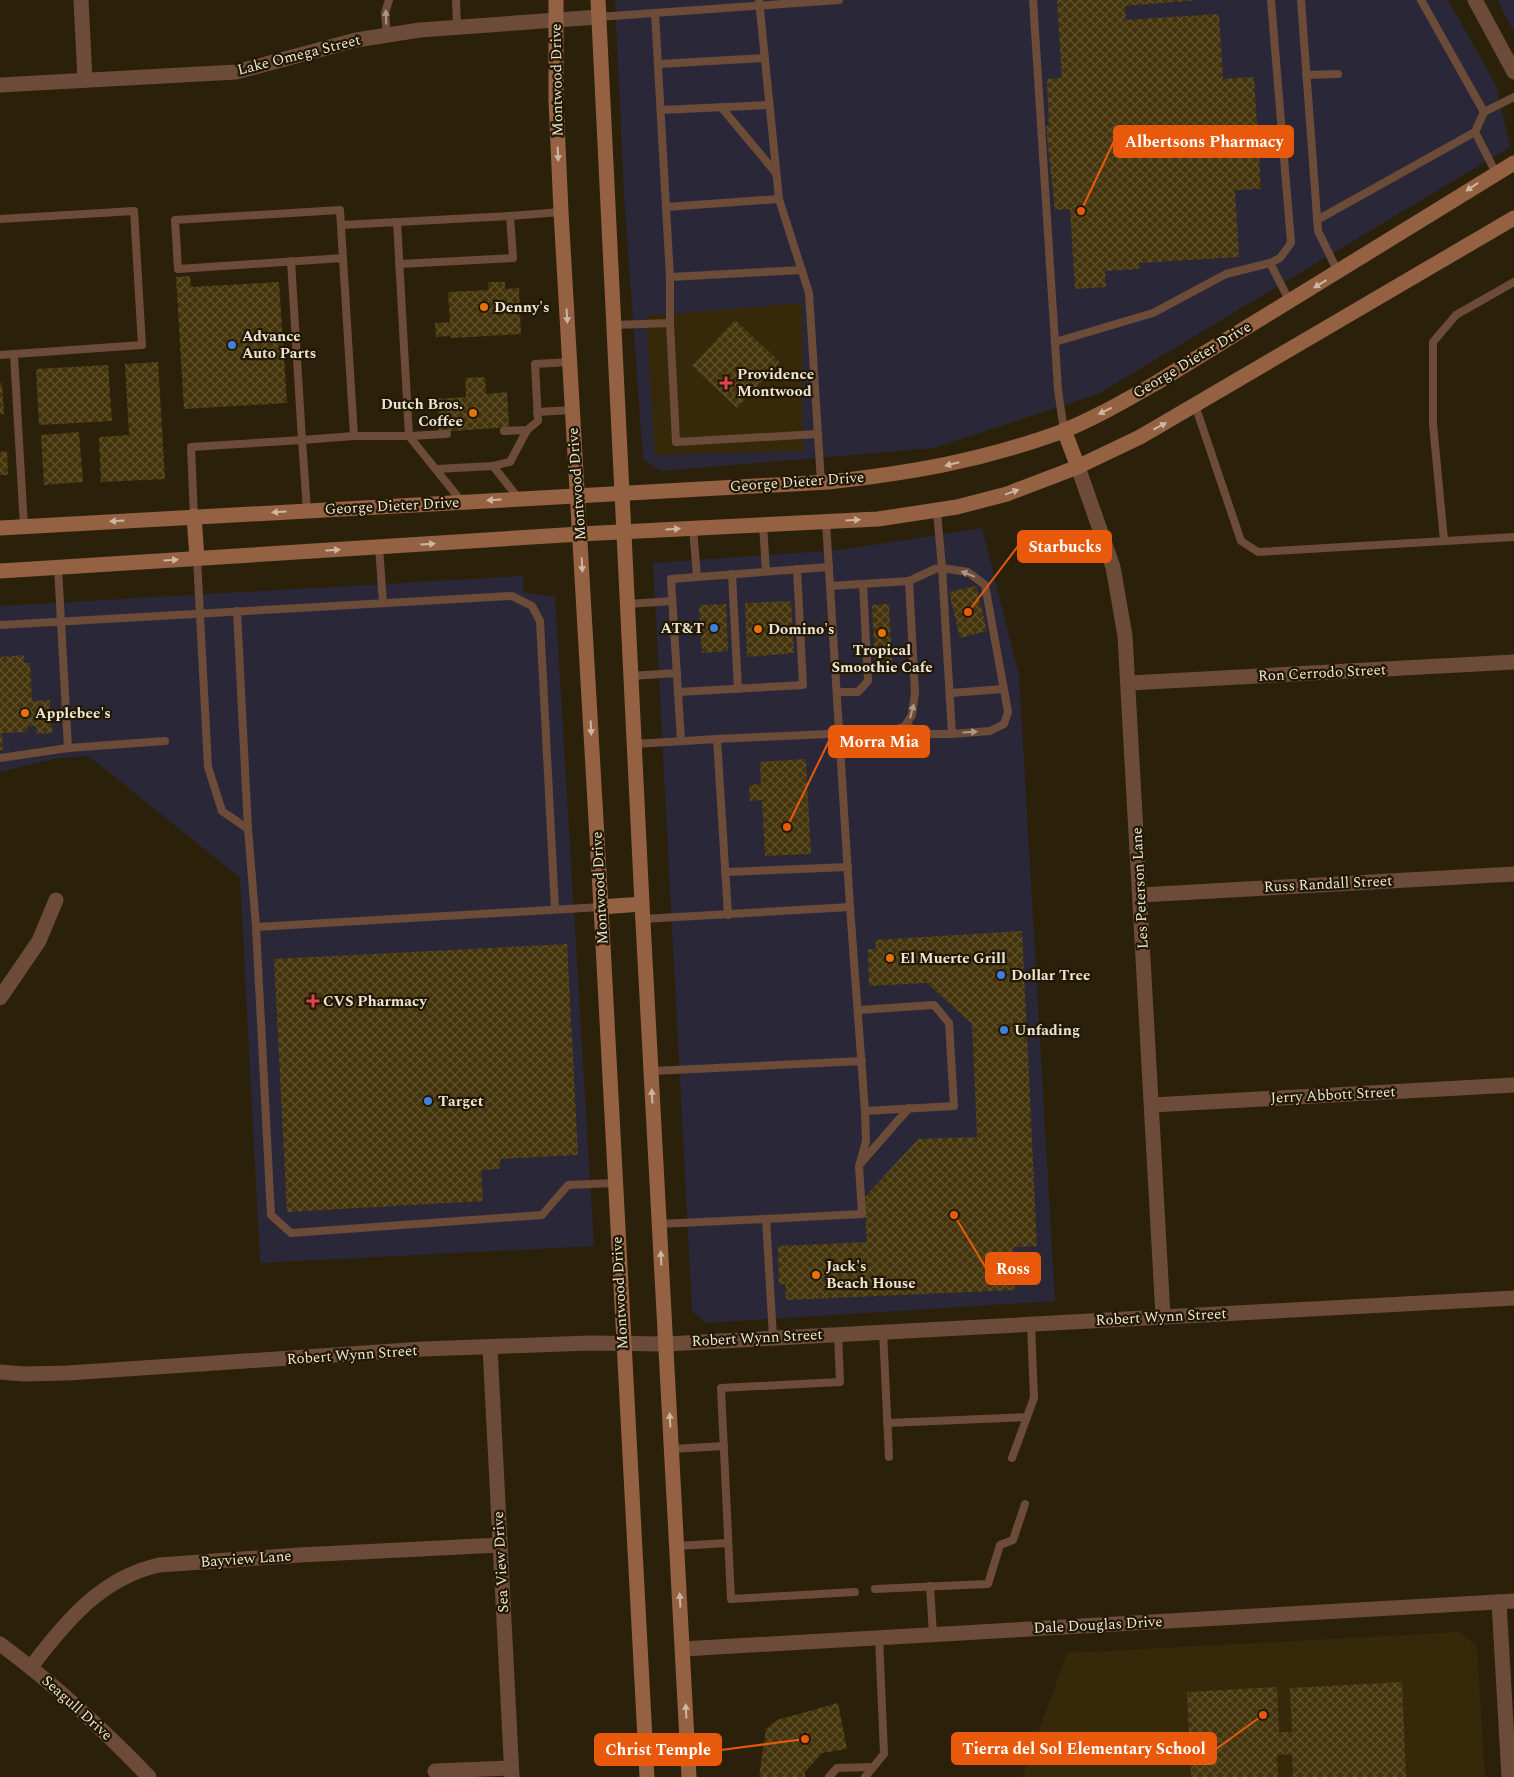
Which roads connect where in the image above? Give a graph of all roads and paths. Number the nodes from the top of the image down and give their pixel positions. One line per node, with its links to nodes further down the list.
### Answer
1 (81, 0): 23 (street)
2 (389, 0): 17 (lane, one-way to 2)
3 (456, 0): 16 (lane)
4 (556, 0): 15 (main road, Montwood Drive)
5 (598, 0): 14 (main road)
6 (839, 0): 12 (lane)
7 (1033, 0): 54 (lane)
8 (1271, 0): 45 (lane)
9 (1301, 0): 22 (lane)
10 (1421, 0): 29 (lane)
11 (1475, 0): 20 (street)
12 (759, 3): 13 (lane); 18 (lane)
13 (655, 13): 14 (lane); 19 (lane)
14 (598, 17): 15 (street, Lake Omega Street); 53 (main road)
15 (556, 21): 16 (street, Lake Omega Street); 36 (main road, Montwood Drive, one-way to 36)
16 (457, 26): 17 (street, Lake Omega Street)
17 (387, 35): 23 (street, Lake Omega Street)
18 (765, 58): 19 (lane); 26 (lane)
19 (658, 64): 28 (lane)
20 (1514, 72)
21 (1338, 74): 22 (lane)
22 (1306, 75): 40 (lane)
23 (85, 80): 24 (street, Lake Omega Street)
24 (0, 85)
25 (1514, 97): 29 (lane)
26 (769, 104): 27 (lane); 32 (lane)
27 (721, 107): 28 (lane); 32 (lane)
28 (661, 110): 35 (lane)
29 (1484, 112): 30 (lane)
30 (1474, 132): 33 (lane); 40 (lane)
31 (1514, 163): 33 (main road, George Dieter Drive)
32 (776, 173): 34 (lane)
33 (1496, 173): 48 (main road, George Dieter Drive, one-way to 48)
34 (779, 199): 35 (lane); 47 (lane)
35 (666, 207): 49 (lane)
36 (561, 212): 37 (lane); 57 (main road, Montwood Drive, one-way to 57)
37 (510, 216): 41 (lane); 46 (lane)
38 (1514, 218): 58 (main road)
39 (0, 220): 55 (lane)
40 (1317, 220): 48 (lane)
41 (397, 222): 42 (lane); 46 (lane)
42 (341, 225): 43 (lane); 44 (lane)
43 (343, 258): 44 (lane); 66 (lane)
44 (291, 261): 68 (lane)
45 (1270, 263): 51 (lane); 54 (lane)
46 (399, 264): 67 (lane)
47 (802, 270): 49 (lane); 65 (lane)
48 (1338, 272): 51 (main road, George Dieter Drive, one-way to 51)
49 (670, 276): 52 (lane)
50 (1514, 282): 88 (lane)
51 (1290, 302): 62 (main road, George Dieter Drive, one-way to 62)
52 (670, 323): 53 (lane); 65 (lane)
53 (614, 325): 73 (main road)
54 (1055, 342): 62 (lane)
55 (14, 354): 56 (lane); 82 (lane)
56 (0, 355)
57 (570, 362): 59 (main road, Montwood Drive); 60 (lane)
58 (1195, 405): 70 (main road, one-way to 58); 88 (lane)
59 (573, 410): 60 (lane); 74 (main road, Montwood Drive)
60 (537, 412): 61 (lane)
61 (527, 430): 63 (lane); 69 (lane)
62 (1064, 430): 70 (main road); 72 (main road, George Dieter Drive, one-way to 72)
63 (504, 431)
64 (447, 434): 67 (lane)
65 (818, 434): 72 (lane)
66 (354, 436): 67 (lane); 68 (lane)
67 (409, 436): 71 (lane)
68 (302, 440): 77 (lane); 79 (lane)
69 (493, 466): 71 (lane); 75 (lane)
70 (1078, 467): 78 (main road, one-way to 70); 112 (street, Les Peterson Lane)
71 (436, 468): 76 (lane)
72 (821, 482): 73 (main road, George Dieter Drive)
73 (623, 493): 74 (main road, George Dieter Drive); 85 (main road)
74 (578, 496): 75 (main road, George Dieter Drive); 86 (main road, Montwood Drive)
75 (518, 499): 76 (main road, George Dieter Drive, one-way to 76)
76 (462, 502): 77 (main road, George Dieter Drive)
77 (307, 510): 79 (main road, George Dieter Drive, one-way to 79)
78 (937, 511): 80 (main road, one-way to 78); 93 (lane)
79 (194, 516): 82 (main road, George Dieter Drive, one-way to 82); 90 (main road)
80 (826, 522): 81 (main road); 91 (lane)
81 (763, 525): 84 (main road); 96 (lane)
82 (24, 527): 83 (main road, George Dieter Drive)
83 (0, 528)
84 (693, 528): 85 (main road, one-way to 84); 98 (lane)
85 (624, 532): 86 (main road); 104 (main road)
86 (580, 534): 89 (main road, one-way to 86); 134 (main road, Montwood Drive, one-way to 134)
87 (1514, 537): 88 (lane)
88 (1444, 540)
89 (379, 547): 90 (main road, one-way to 89); 103 (lane)
90 (197, 558): 92 (main road, one-way to 90); 106 (lane)
91 (829, 566): 94 (lane); 101 (lane)
92 (58, 568): 95 (main road); 107 (lane)
93 (942, 568): 99 (lane); 114 (lane, one-way to 93); 117 (lane)
94 (797, 569): 96 (lane); 113 (lane)
95 (0, 571)
96 (766, 571): 97 (lane)
97 (732, 574): 98 (lane); 113 (lane)
98 (697, 577): 102 (lane)
99 (909, 581): 100 (lane); 118 (lane, one-way to 99)
100 (863, 584): 101 (lane); 116 (lane)
101 (830, 586): 116 (lane)
102 (672, 601): 104 (lane); 110 (lane)
103 (383, 603): 105 (lane); 136 (lane)
104 (628, 604): 111 (main road)
105 (237, 611): 106 (lane); 127 (lane)
106 (200, 613): 107 (lane); 127 (lane)
107 (61, 622): 108 (lane); 125 (lane)
108 (0, 625)
109 (1514, 662): 112 (street, Ron Cerrodo Street)
110 (677, 673): 111 (lane); 115 (lane)
111 (631, 676): 124 (main road)
112 (1130, 683): 131 (street, Les Peterson Lane)
113 (738, 689): 115 (lane)
114 (1004, 689): 117 (lane); 120 (lane, one-way to 114)
115 (678, 692): 123 (lane)
116 (837, 692): 119 (lane)
117 (950, 693): 120 (lane)
118 (905, 726): 119 (lane); 120 (lane)
119 (840, 733): 121 (lane); 128 (lane)
120 (952, 734)
121 (717, 739): 123 (lane); 129 (lane)
122 (166, 741): 125 (lane)
123 (681, 741): 124 (lane)
124 (635, 744): 133 (main road)
125 (68, 748): 126 (lane)
126 (0, 758)
127 (248, 829): 139 (lane)
128 (848, 867): 129 (lane); 135 (lane)
129 (725, 872): 137 (lane)
130 (1514, 874): 131 (street, Russ Randall Street)
131 (1141, 895): 145 (street, Les Peterson Lane)
132 (56, 900): 140 (street)
133 (642, 904): 134 (main road); 138 (main road)
134 (601, 907): 136 (lane); 149 (main road, Montwood Drive)
135 (850, 907): 137 (lane); 141 (lane)
136 (555, 910): 139 (lane)
137 (728, 914): 138 (lane)
138 (643, 920): 143 (main road)
139 (256, 927): 149 (lane)
140 (0, 998)
141 (859, 1010): 142 (lane); 146 (lane)
142 (862, 1061): 143 (lane); 147 (lane)
143 (651, 1071): 151 (main road, one-way to 143)
144 (1514, 1084): 145 (street, Jerry Abbott Street)
145 (1152, 1105): 153 (street, Les Peterson Lane)
146 (909, 1108): 147 (lane); 148 (lane)
147 (865, 1111): 148 (lane)
148 (859, 1166): 150 (lane)
149 (615, 1183): 158 (main road, Montwood Drive)
150 (766, 1219): 151 (lane); 157 (lane)
151 (659, 1224): 159 (main road, one-way to 151)
152 (1514, 1298): 153 (street, Robert Wynn Street)
153 (1164, 1316): 154 (street, Robert Wynn Street)
154 (1031, 1324): 155 (street, Robert Wynn Street); 162 (lane)
155 (883, 1331): 156 (street, Robert Wynn Street); 163 (lane)
156 (838, 1334): 157 (street, Robert Wynn Street); 164 (lane)
157 (773, 1337): 159 (street, Robert Wynn Street)
158 (623, 1342): 159 (street, Robert Wynn Street); 160 (street, Robert Wynn Street); 185 (main road, Montwood Drive)
159 (666, 1344): 165 (main road, one-way to 159)
160 (490, 1347): 161 (street, Robert Wynn Street); 170 (street, Sea View Drive)
161 (0, 1372)
162 (1027, 1417): 163 (lane); 167 (lane)
163 (887, 1424): 166 (lane)
164 (724, 1446): 165 (lane); 169 (lane)
165 (672, 1449): 171 (main road)
166 (889, 1457)
167 (1012, 1458)
168 (1025, 1504): 172 (lane)
169 (728, 1543): 171 (lane); 174 (lane)
170 (500, 1545): 180 (street, Bayview Lane); 183 (street, Sea View Drive)
171 (677, 1546): 179 (main road, one-way to 171)
172 (930, 1586): 173 (lane); 176 (lane)
173 (875, 1589)
174 (856, 1592)
175 (1507, 1601): 176 (street, Dale Douglas Drive); 189 (street)
176 (933, 1634): 177 (street, Dale Douglas Drive)
177 (879, 1637): 179 (street, Dale Douglas Drive); 181 (lane)
178 (0, 1644): 180 (street, Seagull Drive)
179 (682, 1648): 186 (main road, one-way to 179)
180 (31, 1667): 184 (street, Seagull Drive)
181 (874, 1767): 187 (lane); 188 (lane)
182 (435, 1771): 183 (street)
183 (511, 1772)
184 (149, 1777)
185 (647, 1777)
186 (689, 1777)
187 (829, 1777)
188 (865, 1777)
189 (1509, 1777)

